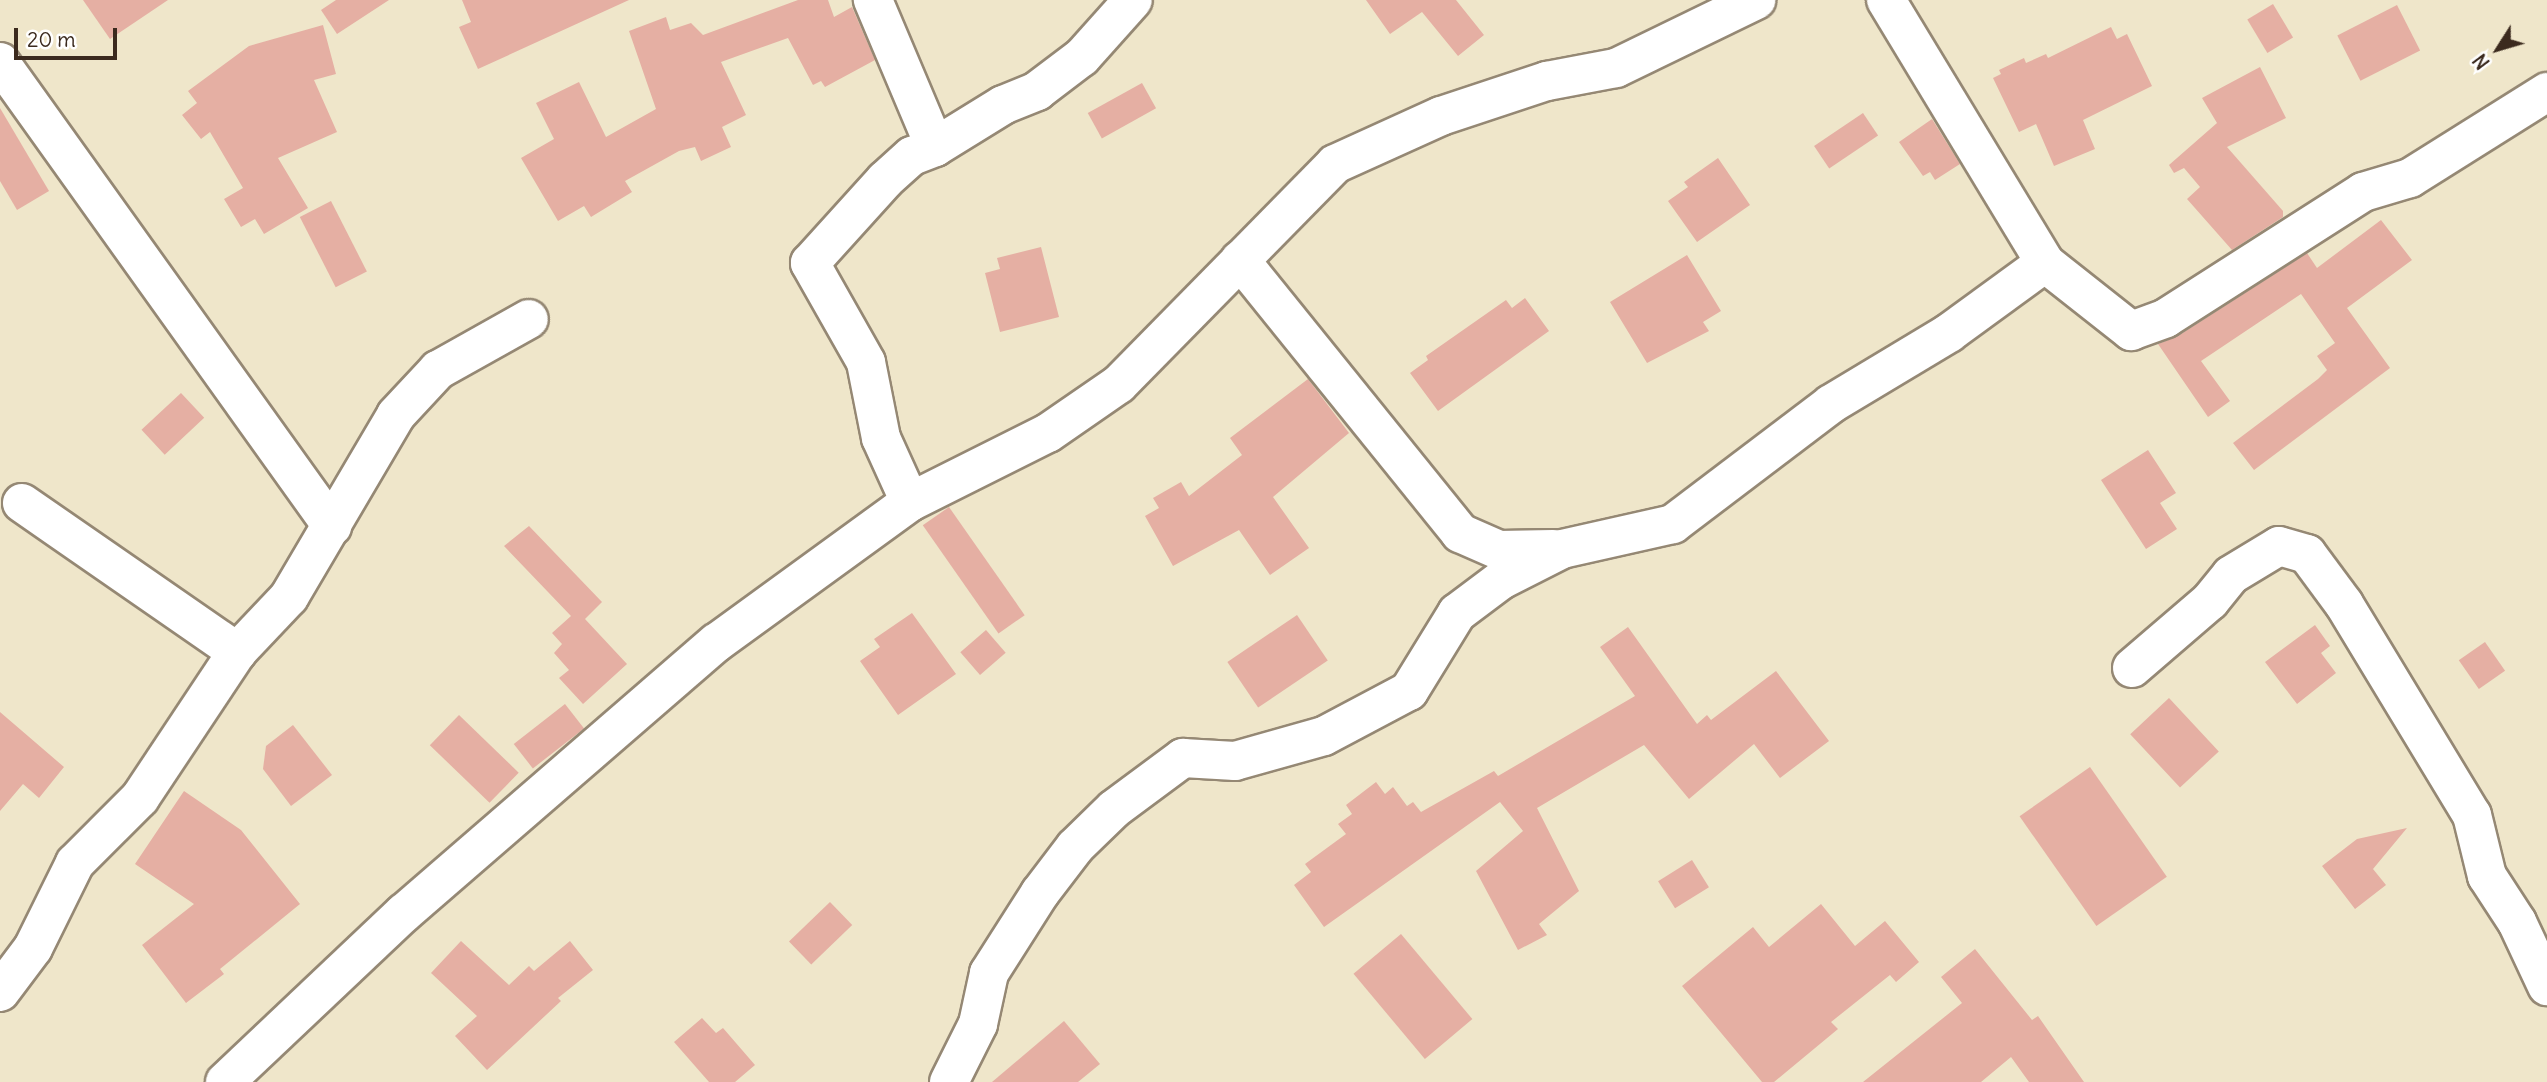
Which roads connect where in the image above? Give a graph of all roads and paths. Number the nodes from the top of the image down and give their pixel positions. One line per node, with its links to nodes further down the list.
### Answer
1 (873, 0): 7 (street)
2 (1133, 0): 7 (street)
3 (1886, 0): 9 (street)
4 (1735, 4): 8 (street)
5 (0, 62): 13 (street)
6 (2547, 92): 9 (street)
7 (935, 147): 11 (street)
8 (1240, 260): 11 (street); 14 (street)
9 (2045, 263): 14 (street)
10 (529, 319): 13 (street)
11 (910, 502): 19 (street)
12 (22, 503): 15 (street)
13 (332, 526): 15 (street)
14 (1562, 549): 20 (street)
15 (237, 652): 18 (street)
16 (2133, 668): 17 (street)
17 (2547, 986)
18 (0, 992)
19 (225, 1082)
20 (949, 1082)

